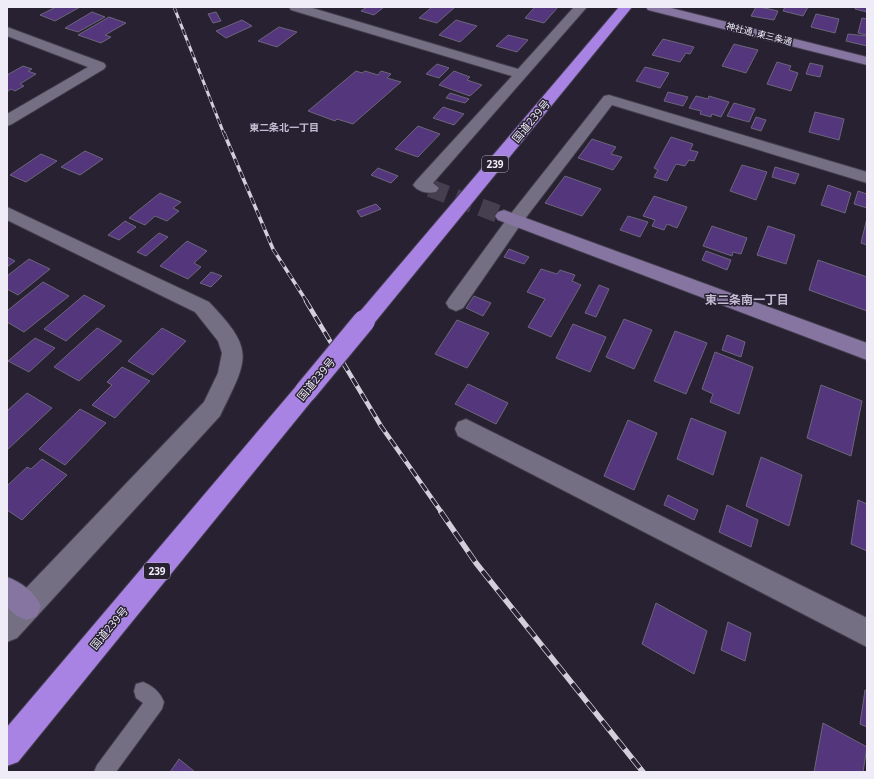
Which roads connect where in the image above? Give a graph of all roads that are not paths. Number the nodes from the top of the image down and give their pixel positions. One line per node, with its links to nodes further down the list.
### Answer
1 (294, 7): 7 (street)
2 (581, 7): 7 (street)
3 (626, 7): 20 (highway, 国道239号 / 239, bridge)
4 (652, 7): 6 (street, 神社通, 東三条通)
5 (7, 30): 8 (street)
6 (867, 61)
7 (521, 74): 10 (street)
8 (7, 121)
9 (867, 178): 12 (street)
10 (430, 188)
11 (7, 212): 16 (street)
12 (509, 218): 13 (street); 14 (street)
13 (456, 303)
14 (867, 352)
15 (466, 429): 18 (street)
16 (24, 604): 17 (street)
17 (7, 628)
18 (867, 633)
19 (143, 692): 21 (lane)
20 (7, 751)
21 (104, 772)

